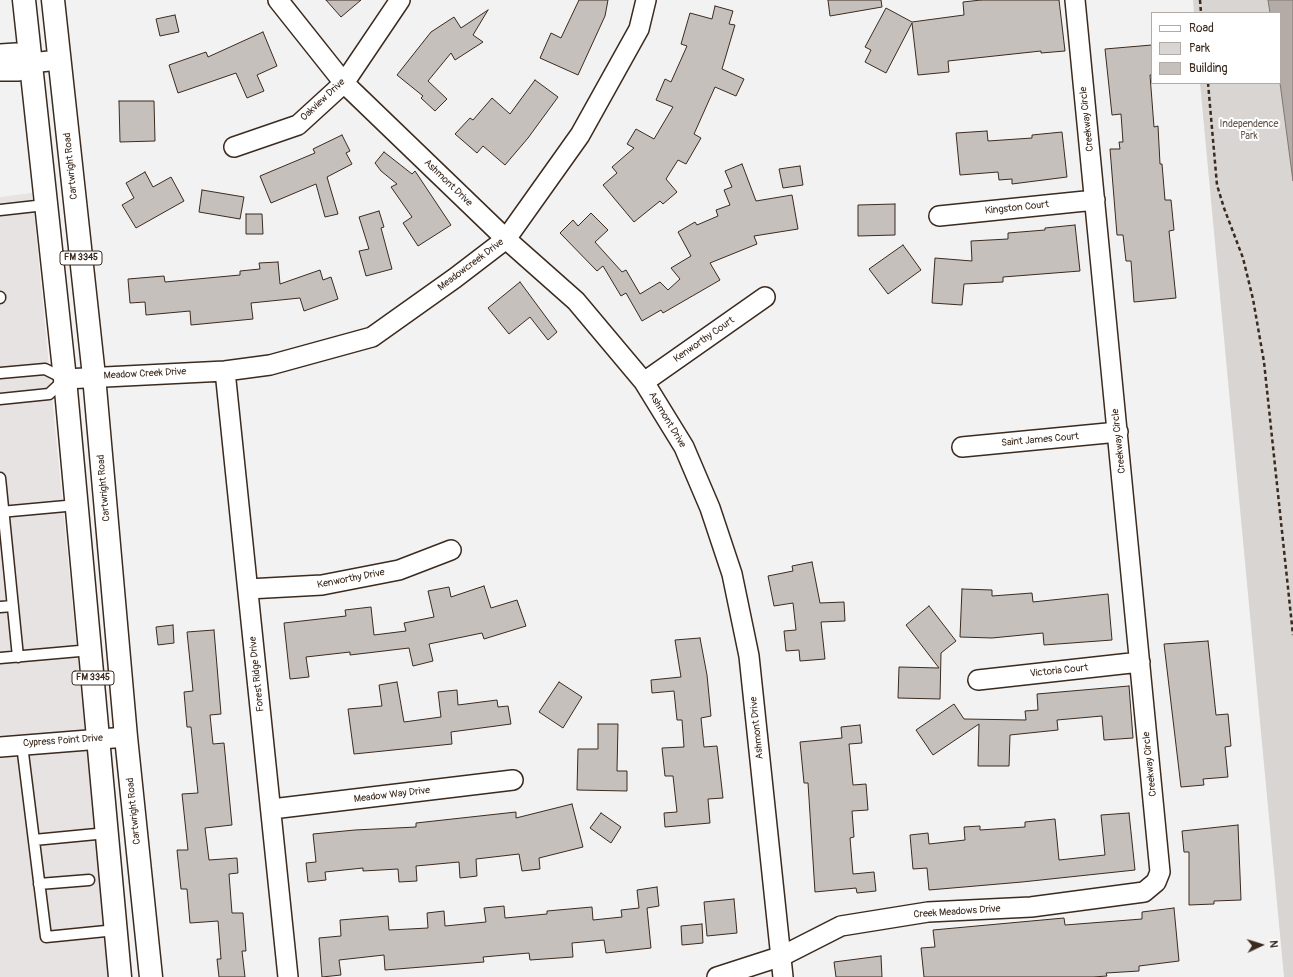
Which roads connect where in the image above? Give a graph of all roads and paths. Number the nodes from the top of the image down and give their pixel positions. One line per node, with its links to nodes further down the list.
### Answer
1 (24, 0): 11 (main road, FM 3345)
2 (53, 0): 10 (main road, Cartwright Road / FM 3345)
3 (278, 0): 13 (street, Ashmont Drive)
4 (400, 0): 13 (street, Oakview Drive)
5 (646, 0): 20 (street, Meadowcreek Drive)
6 (1075, 0): 16 (street, Creekway Circle)
7 (1200, 0): 8 (path)
8 (1201, 12)
9 (0, 54): 11 (street)
10 (59, 60): 11 (street); 24 (main road, Cartwright Road / FM 3345)
11 (30, 63): 12 (street); 17 (main road, FM 3345)
12 (0, 71)
13 (344, 83): 15 (street, Oakview Drive); 20 (street, Ashmont Drive)
14 (1208, 84): 38 (path)
15 (234, 147)
16 (1095, 200): 19 (street, Kingston Court); 28 (street, Creekway Circle)
17 (45, 205): 18 (lane); 25 (main road, FM 3345)
18 (0, 210)
19 (939, 216)
20 (506, 239): 22 (street, Meadowcreek Drive); 26 (street, Ashmont Drive)
21 (765, 297): 26 (street, Kenworthy Court)
22 (225, 371): 24 (street, Meadow Creek Drive); 35 (street, Forest Ridge Drive)
23 (0, 373): 25 (lane)
24 (94, 376): 25 (street, Meadow Creek Drive); 44 (main road, Cartwright Road / FM 3345)
25 (65, 379): 27 (lane); 31 (main road, FM 3345)
26 (644, 382): 56 (street, Ashmont Drive)
27 (0, 399)
28 (1118, 432): 29 (street, Saint James Court); 42 (street, Creekway Circle)
29 (962, 447)
30 (0, 478): 32 (lane)
31 (77, 505): 32 (lane); 39 (main road, FM 3345)
32 (2, 512): 34 (lane)
33 (451, 550): 35 (street, Kenworthy Drive)
34 (4, 560): 36 (lane)
35 (248, 589): 49 (street, Forest Ridge Drive)
36 (13, 606): 37 (lane); 40 (lane)
37 (0, 608)
38 (1293, 635)
39 (91, 650): 40 (lane); 45 (main road, FM 3345)
40 (18, 657): 41 (lane)
41 (0, 658)
42 (1140, 662): 43 (street, Victoria Court); 53 (street, Creekway Circle)
43 (978, 680)
44 (126, 737): 45 (street, Cypress Point Drive); 58 (main road, Cartwright Road / FM 3345)
45 (99, 739): 46 (street, Cypress Point Drive); 50 (main road, FM 3345)
46 (22, 745): 47 (street, Cypress Point Drive); 51 (lane)
47 (0, 746)
48 (513, 780): 49 (street, Meadow Way Drive)
49 (272, 809): 59 (street, Forest Ridge Drive)
50 (107, 833): 51 (lane); 55 (main road, FM 3345)
51 (34, 840): 54 (lane)
52 (89, 880): 54 (lane)
53 (1156, 882): 56 (street, Creek Meadows Drive)
54 (39, 884): 55 (lane)
55 (116, 930): 57 (main road, FM 3345)
56 (782, 956): 60 (street, Creek Meadows Drive); 61 (street, Ashmont Drive)
57 (120, 977)
58 (151, 977)
59 (288, 977)
60 (718, 977)
61 (783, 977)

